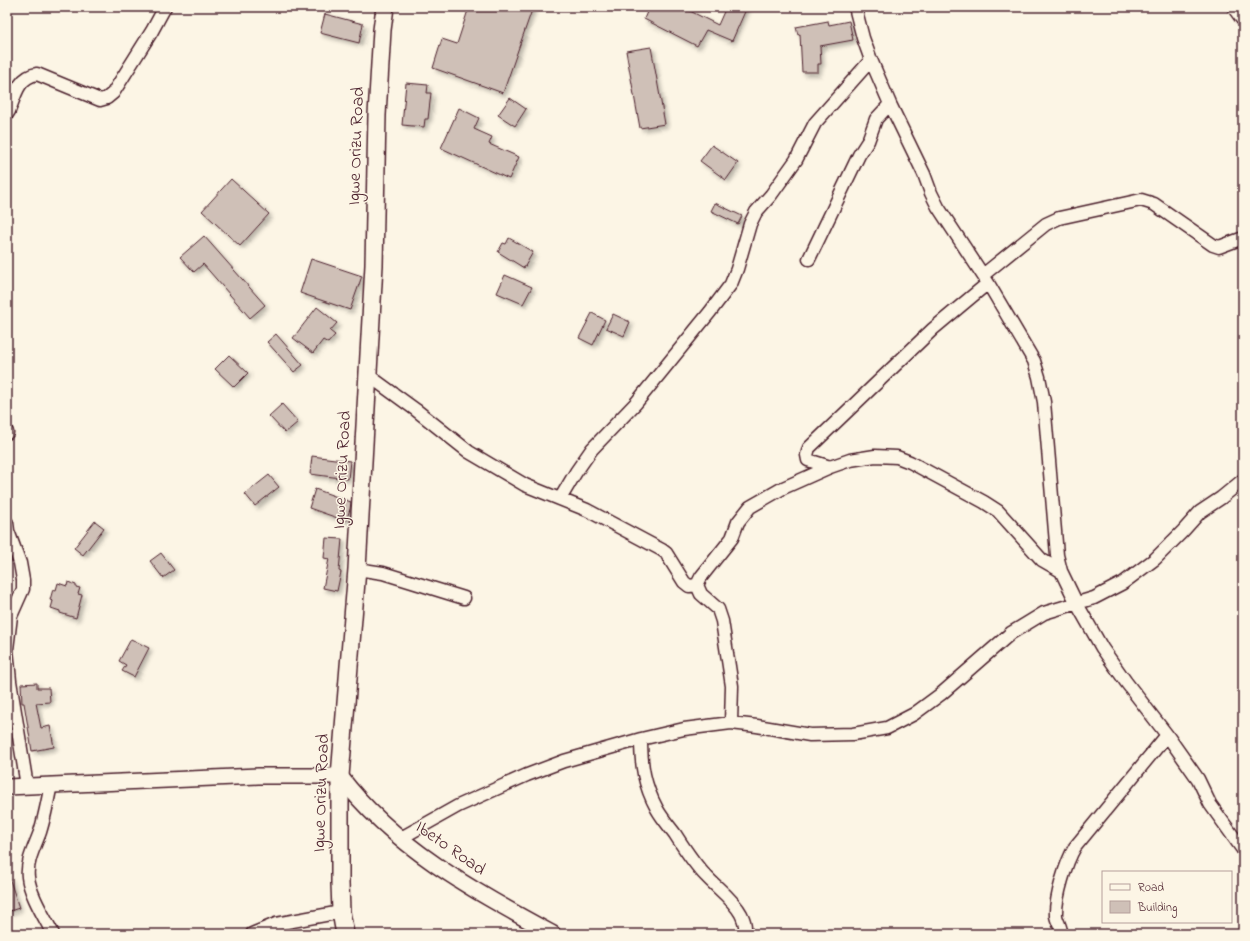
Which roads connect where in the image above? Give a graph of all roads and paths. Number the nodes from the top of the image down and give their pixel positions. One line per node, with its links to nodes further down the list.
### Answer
1 (165, 7): 8 (street)
2 (385, 7): 12 (main road, Igwe Orizu Road)
3 (855, 7): 6 (street)
4 (1234, 7): 5 (street)
5 (1243, 18)
6 (871, 60): 7 (street); 15 (street)
7 (890, 104): 10 (street); 11 (street)
8 (7, 114)
9 (1243, 238): 11 (street)
10 (809, 258)
11 (986, 279): 13 (street); 18 (street)
12 (368, 375): 15 (street); 17 (main road, Igwe Orizu Road)
13 (830, 467): 18 (street); 19 (street)
14 (1243, 480): 21 (street)
15 (560, 499): 19 (street)
16 (7, 528): 28 (street)
17 (357, 569): 20 (street); 25 (main road, Igwe Orizu Road)
18 (1061, 571): 21 (street)
19 (697, 585): 22 (street)
20 (464, 598)
21 (1076, 604): 22 (street); 23 (street)
22 (731, 723): 24 (street)
23 (1168, 735): 30 (street); 37 (street)
24 (641, 739): 29 (street); 36 (street)
25 (340, 776): 26 (street); 29 (street, Ibeto Road); 31 (main road, Igwe Orizu Road)
26 (52, 784): 28 (street); 32 (street)
27 (7, 786): 28 (street)
28 (27, 786)
29 (401, 838): 35 (street, Ibeto Road)
30 (1243, 850)
31 (341, 912): 33 (street); 34 (main road, Igwe Orizu Road)
32 (53, 934)
33 (252, 934)
34 (345, 934)
35 (553, 934)
36 (744, 934)
37 (1061, 934)

